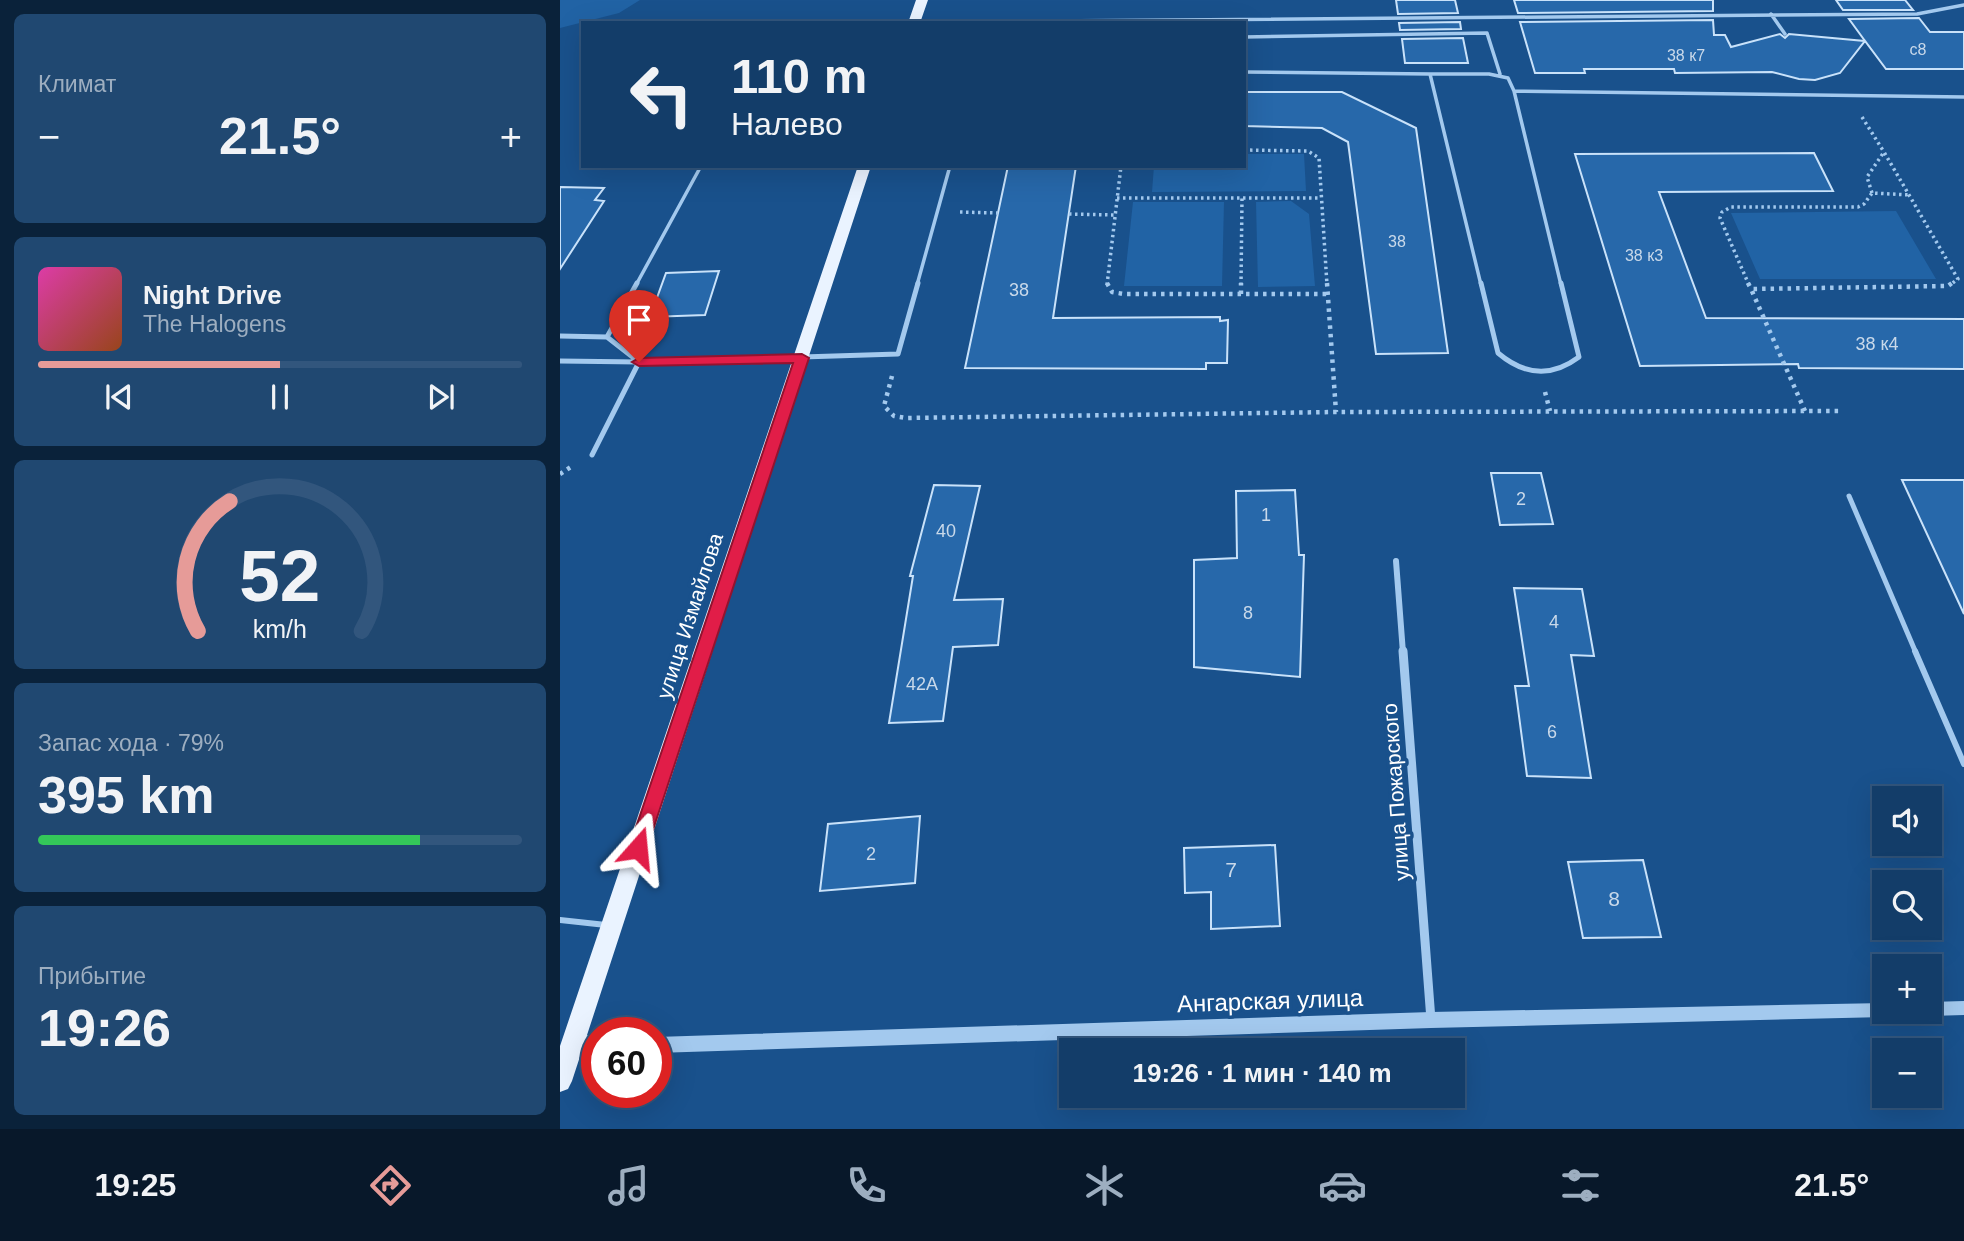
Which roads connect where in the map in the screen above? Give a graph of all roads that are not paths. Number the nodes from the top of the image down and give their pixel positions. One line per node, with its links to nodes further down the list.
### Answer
1 (922, 0): 5 (main road)
2 (1964, 5): 3 (lane)
3 (1771, 14): 4 (lane); 8 (lane)
4 (1483, 17): 6 (lane); 7 (lane)
5 (914, 21)
6 (1089, 21)
7 (1488, 33): 9 (lane); 12 (lane)
8 (1785, 34)
9 (1246, 37)
10 (1246, 72): 11 (lane)
11 (1430, 74): 12 (lane); 13 (lane)
12 (1500, 74): 13 (lane)
13 (1514, 91): 14 (lane)
14 (1964, 97)
15 (700, 168): 19 (lane)
16 (864, 168): 20 (main road, улица Измайлова)
17 (949, 168): 20 (lane)
18 (560, 336): 19 (lane)
19 (607, 337): 22 (lane)
20 (802, 358): 22 (lane); 28 (main road, улица Измайлова)
21 (560, 361): 22 (lane)
22 (639, 362): 23 (lane)
23 (592, 455)
24 (1849, 496): 26 (lane)
25 (1396, 561): 33 (street, улица Пожарского)
26 (1964, 764)
27 (560, 920): 28 (lane)
28 (612, 926): 32 (main road, улица Измайлова)
29 (1964, 1008): 30 (street)
30 (1942, 1009)
31 (1872, 1010): 33 (street, Ангарская улица)
32 (591, 1017)
33 (1431, 1020): 34 (street, Ангарская улица)
34 (672, 1044)
35 (581, 1049): 36 (main road, улица Измайлова)
36 (560, 1081)

